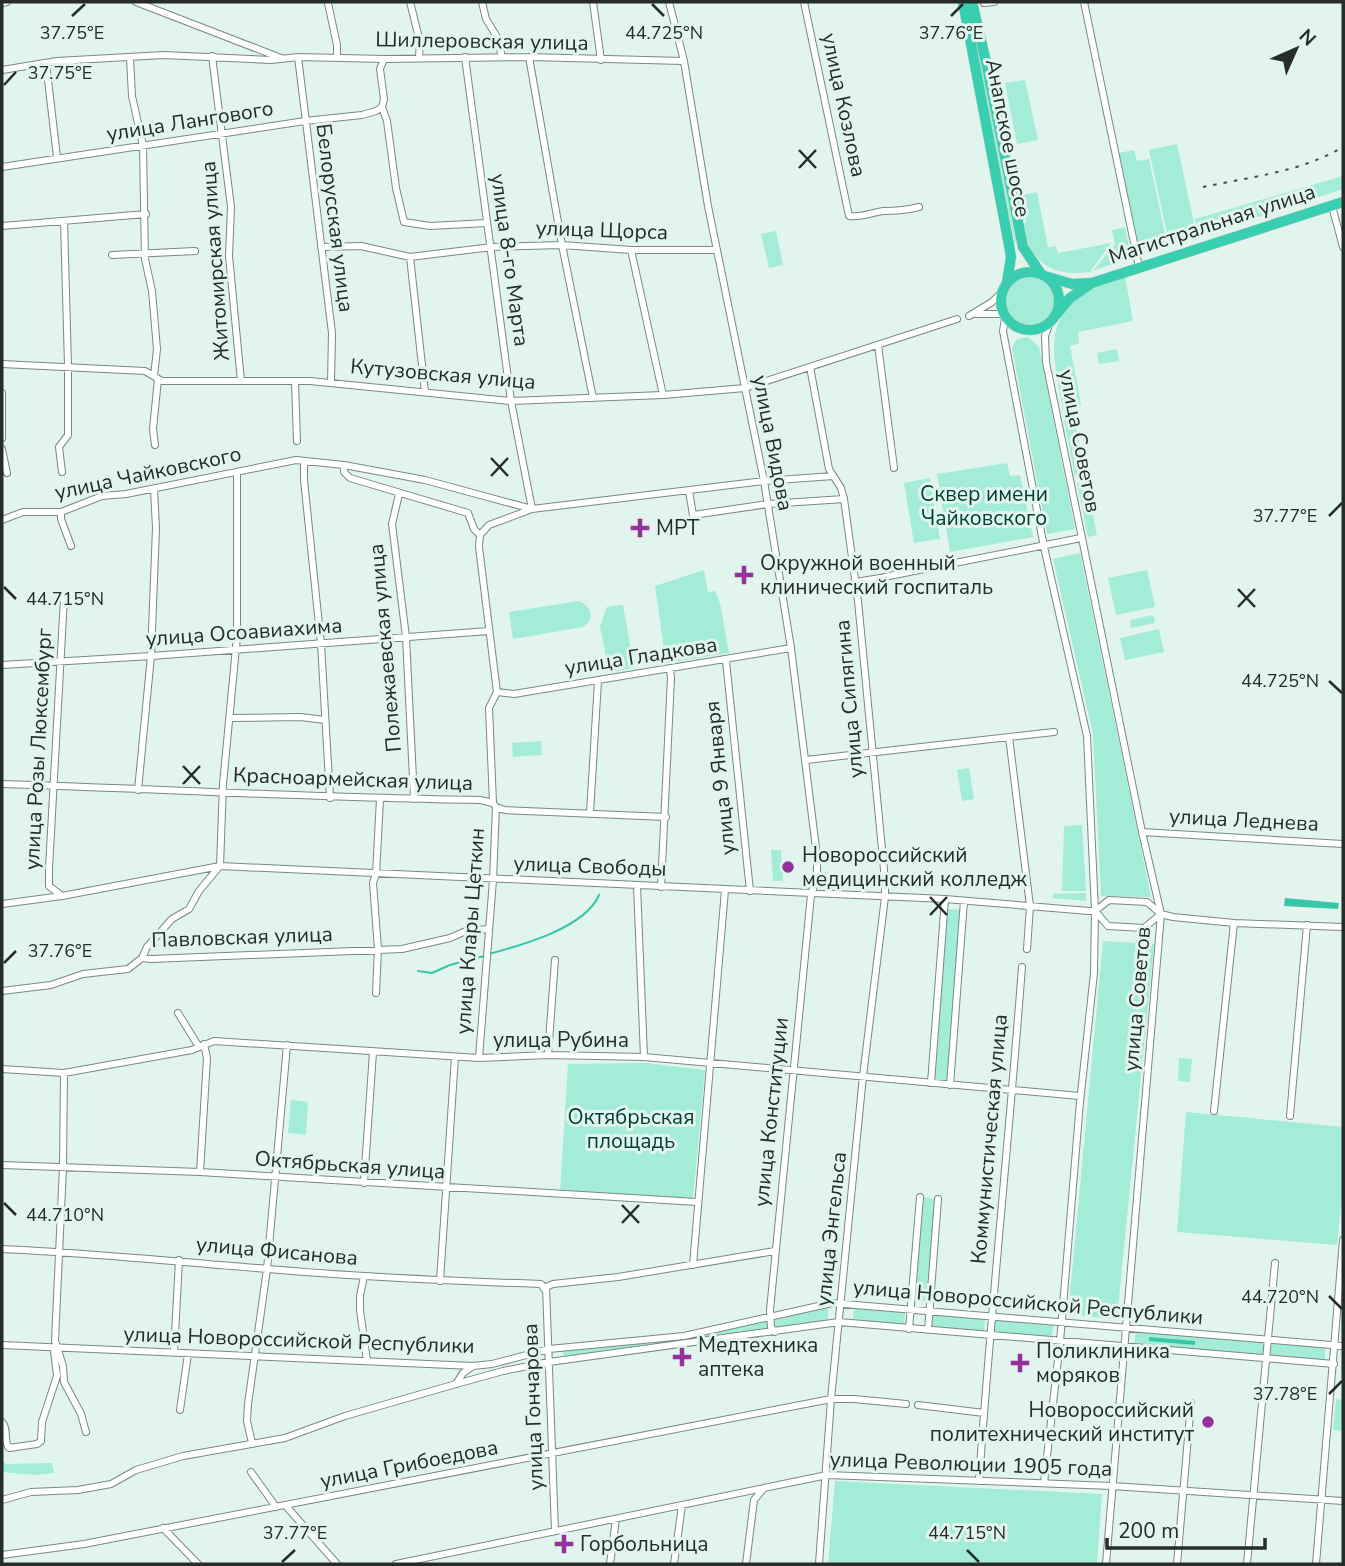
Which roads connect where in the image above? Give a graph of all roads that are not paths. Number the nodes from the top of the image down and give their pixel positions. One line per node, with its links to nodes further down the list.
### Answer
1 (7, 2): 12 (street)
2 (136, 2): 22 (street, Шиллеровская улица)
3 (410, 2): 17 (street)
4 (482, 2): 19 (street)
5 (593, 2): 25 (street)
6 (669, 2): 26 (street, улица Видова)
7 (804, 2): 37 (street, улица Козлова)
8 (963, 2): 54 (highway, Анапское шоссе)
9 (972, 2): 53 (highway, Анапское шоссе)
10 (994, 2): 14 (street)
11 (1084, 2): 52 (street)
12 (2, 3)
13 (328, 3): 23 (street)
14 (984, 4)
15 (212, 56): 21 (street, Шиллеровская улица); 22 (street, Шиллеровская улица); 31 (street, Житомирская улица)
16 (298, 57): 22 (street, Шиллеровская улица); 23 (street, Шиллеровская улица); 30 (street, Белорусская улица)
17 (419, 57): 18 (street, Шиллеровская улица); 24 (street, Шиллеровская улица)
18 (465, 57): 19 (street, Шиллеровская улица); 40 (street, улица 8-го Марта)
19 (502, 57): 20 (street, Шиллеровская улица)
20 (529, 57): 25 (street, Шиллеровская улица); 42 (street)
21 (130, 58): 27 (street, Шиллеровская улица); 32 (street)
22 (281, 58)
23 (337, 58): 24 (street, Шиллеровская улица)
24 (384, 59): 29 (street)
25 (601, 60): 26 (street, Шиллеровская улица)
26 (684, 61): 47 (street, улица Видова)
27 (46, 63): 28 (street, Шиллеровская улица); 33 (street)
28 (2, 70)
29 (382, 107): 30 (street, улица Лангового); 40 (street)
30 (305, 121): 31 (street, улица Лангового); 43 (street, Белорусская улица)
31 (223, 134): 32 (street, улица Лангового); 65 (street, Житомирская улица)
32 (143, 146): 33 (street, улица Лангового); 38 (street)
33 (57, 157): 34 (street, улица Лангового)
34 (2, 167)
35 (1343, 202): 36 (highway, Магистральная улица)
36 (1332, 206): 45 (street); 52 (highway, Магистральная улица)
37 (919, 207)
38 (146, 214): 39 (street); 50 (street)
39 (64, 221): 41 (street); 62 (street)
40 (487, 223): 44 (street, улица 8-го Марта)
41 (2, 226)
42 (562, 244): 44 (street, улица Щорса); 46 (street, улица Щорса); 72 (street)
43 (321, 247): 51 (street, улица Щорса); 67 (street, Белорусская улица)
44 (492, 247): 51 (street, улица Щорса); 73 (street, улица 8-го Марта)
45 (1343, 247)
46 (631, 250): 47 (street, улица Щорса); 71 (street)
47 (717, 250): 68 (street, улица Видова)
48 (195, 251): 50 (street)
49 (112, 255): 50 (street)
50 (145, 255): 64 (street)
51 (410, 257): 69 (street)
52 (1139, 267): 55 (highway, Магистральная улица)
53 (1044, 275): 54 (highway); 55 (highway, Магистральная улица); 59 (highway)
54 (1007, 282): 56 (highway)
55 (1092, 283): 59 (highway, Магистральная улица)
56 (1002, 292): 57 (highway); 57 (street)
57 (1004, 316): 59 (highway); 97 (street)
58 (957, 319): 60 (street, Кутузовская улица)
59 (1053, 319): 95 (street, улица Советов)
60 (878, 345): 63 (street, Кутузовская улица); 80 (street)
61 (2, 364): 62 (street, Кутузовская улица)
62 (68, 366): 64 (street, Кутузовская улица); 81 (street)
63 (810, 367): 68 (street, Кутузовская улица); 84 (street)
64 (156, 378): 65 (street, Кутузовская улица); 76 (street)
65 (241, 381): 66 (street, Кутузовская улица)
66 (295, 381): 67 (street, Кутузовская улица); 75 (street)
67 (331, 383): 69 (street, Кутузовская улица)
68 (745, 388): 71 (street, Кутузовская улица); 85 (street, улица Видова)
69 (425, 392): 73 (street, Кутузовская улица)
70 (2, 393): 74 (street)
71 (663, 395): 72 (street, Кутузовская улица)
72 (593, 398): 73 (street, Кутузовская улица)
73 (511, 401): 91 (street, улица 8-го Марта)
74 (2, 438)
75 (297, 442)
76 (155, 444)
77 (2, 449): 83 (street)
78 (304, 461): 79 (street, улица Чайковского); 82 (street, улица Чайковского); 102 (street)
79 (344, 465): 88 (street); 91 (street, улица Чайковского)
80 (894, 468)
81 (62, 472)
82 (237, 472): 86 (street, улица Чайковского); 104 (street)
83 (8, 473)
84 (833, 476): 85 (street, улица Чайковского); 89 (street)
85 (764, 481): 87 (street, улица Чайковского); 90 (street, улица Видова)
86 (154, 488): 92 (street, улица Чайковского); 105 (street)
87 (686, 491): 90 (street); 91 (street, улица Чайковского)
88 (399, 494): 94 (street); 101 (street, Полежаевская улица)
89 (844, 499): 90 (street); 98 (street, улица Сипягина)
90 (768, 504): 103 (street, улица Видова)
91 (532, 509): 94 (street)
92 (61, 512): 93 (street, улица Чайковского); 96 (street)
93 (2, 520)
94 (480, 535): 100 (street, улица Клары Цеткин)
95 (1081, 538): 97 (street); 128 (street, улица Советов)
96 (71, 546)
97 (1044, 547): 98 (street); 144 (street)
98 (856, 582): 116 (street, улица Сипягина)
99 (64, 598): 106 (street, улица Розы Люксембург)
100 (489, 631): 101 (street, улица Осоавиахима); 111 (street, улица Клары Цеткин)
101 (406, 637): 102 (street, улица Осоавиахима); 124 (street, Полежаевская улица)
102 (321, 644): 104 (street, улица Осоавиахима); 113 (street)
103 (791, 648): 107 (street, улица Гладкова); 117 (street, улица Видова)
104 (235, 650): 105 (street, улица Осоавиахима); 112 (street)
105 (150, 656): 106 (street, улица Осоавиахима); 120 (street)
106 (62, 660): 108 (street, улица Осоавиахима); 119 (street, улица Розы Люксембург)
107 (726, 661): 109 (street, улица Гладкова); 136 (street, улица 9 Января)
108 (2, 665)
109 (670, 669): 110 (street, улица Гладкова); 127 (street)
110 (598, 681): 111 (street, улица Гладкова); 126 (street)
111 (497, 692): 125 (street, улица Клары Цеткин)
112 (230, 718): 113 (street); 121 (street)
113 (325, 720): 122 (street)
114 (1054, 732): 115 (street)
115 (1009, 737): 116 (street); 143 (street)
116 (871, 753): 117 (street); 139 (street, улица Сипягина)
117 (806, 760): 137 (street, улица Видова)
118 (2, 784): 119 (street, Красноармейская улица)
119 (55, 786): 120 (street, Красноармейская улица); 138 (street, улица Розы Люксембург)
120 (138, 790): 121 (street, Красноармейская улица)
121 (223, 791): 122 (street, Красноармейская улица); 130 (street)
122 (330, 798): 123 (street, Красноармейская улица)
123 (380, 799): 124 (street, Красноармейская улица); 131 (street)
124 (414, 799): 125 (street, Красноармейская улица)
125 (494, 805): 126 (street, Красноармейская улица); 132 (street, улица Клары Цеткин)
126 (590, 813): 127 (street, Красноармейская улица)
127 (666, 817): 134 (street)
128 (1142, 832): 129 (street, улица Леднева); 145 (street, улица Советов)
129 (1343, 844)
130 (220, 866): 131 (street, улица Свободы); 138 (street, улица Свободы); 152 (street)
131 (376, 874): 132 (street, улица Свободы); 150 (street)
132 (493, 880): 133 (street, улица Свободы); 149 (street, улица Клары Цеткин)
133 (637, 887): 134 (street, улица Свободы); 163 (street)
134 (661, 887): 135 (street, улица Свободы)
135 (725, 890): 136 (street, улица Свободы); 165 (street)
136 (750, 891): 137 (street, улица Свободы)
137 (811, 895): 139 (street, улица Свободы); 167 (street, улица Конституции)
138 (62, 896): 142 (street, улица Свободы)
139 (885, 897): 140 (street, улица Свободы); 169 (street, улица Энгельса)
140 (945, 899): 141 (street, улица Свободы); 170 (street)
141 (964, 901): 143 (street, улица Свободы); 171 (street)
142 (2, 904)
143 (1030, 906): 144 (street, улица Свободы); 151 (street)
144 (1096, 911): 145 (street, улица Свободы); 145 (street, улица Свободы); 173 (street)
145 (1161, 914): 146 (street, улица Свободы); 203 (street, улица Советов)
146 (1234, 923): 147 (street, улица Свободы); 174 (street)
147 (1307, 925): 148 (street, улица Свободы); 175 (street)
148 (1343, 927)
149 (488, 929): 150 (street, Павловская улица); 164 (street, улица Клары Цеткин)
150 (378, 949): 152 (street, Павловская улица); 156 (street)
151 (1027, 949)
152 (142, 958): 155 (street, Павловская улица)
153 (555, 960): 161 (street)
154 (1022, 967): 172 (street, Коммунистическая улица)
155 (2, 991)
156 (376, 993)
157 (178, 1013): 159 (street)
158 (287, 1045): 159 (street, улица Рубина); 160 (street, улица Рубина); 179 (street)
159 (202, 1046): 168 (street, улица Рубина); 178 (street)
160 (373, 1052): 162 (street, улица Рубина); 180 (street)
161 (548, 1055): 163 (street, улица Рубина); 164 (street, улица Рубина)
162 (455, 1056): 164 (street, улица Рубина); 181 (street)
163 (644, 1057): 165 (street, улица Рубина)
164 (479, 1058)
165 (709, 1063): 167 (street, улица Рубина); 184 (street)
166 (2, 1069): 168 (street, улица Рубина)
167 (792, 1071): 169 (street, улица Рубина); 187 (street, улица Конституции)
168 (64, 1073): 177 (street)
169 (863, 1076): 170 (street, улица Рубина); 196 (street, улица Энгельса)
170 (931, 1083): 171 (street, улица Рубина)
171 (950, 1085): 172 (street, улица Рубина)
172 (1013, 1091): 173 (street, улица Рубина); 200 (street, Коммунистическая улица)
173 (1080, 1096): 202 (street)
174 (1215, 1107)
175 (1290, 1116)
176 (2, 1165): 177 (street, Октябрьская улица)
177 (63, 1167): 178 (street, Октябрьская улица); 188 (street)
178 (200, 1172): 179 (street, Октябрьская улица)
179 (275, 1178): 180 (street, Октябрьская улица); 192 (street)
180 (365, 1183): 181 (street, Октябрьская улица)
181 (446, 1188): 184 (street, Октябрьская улица); 194 (street)
182 (920, 1197): 197 (street)
183 (938, 1199): 198 (street)
184 (696, 1202): 191 (street)
185 (1343, 1240): 211 (street)
186 (2, 1250): 188 (street, улица Фисанова)
187 (775, 1251): 191 (street, улица Фисанова); 199 (street, улица Конституции)
188 (59, 1252): 189 (street, улица Фисанова); 213 (street)
189 (179, 1260): 192 (street, улица Фисанова); 215 (street)
190 (1275, 1263): 208 (street)
191 (693, 1265): 195 (street, улица Фисанова)
192 (267, 1269): 193 (street, улица Фисанова); 217 (street)
193 (364, 1276): 194 (street, улица Фисанова); 219 (street)
194 (440, 1281): 195 (street, улица Фисанова)
195 (547, 1286): 214 (street, улица Гончарова)
196 (842, 1305): 197 (street, улица Новороссийской Республики); 199 (street, улица Новороссийской Республики); 201 (street, улица Энгельса)
197 (910, 1310): 198 (street, улица Новороссийской Республики); 204 (street)
198 (929, 1312): 200 (street, улица Новороссийской Республики); 205 (street)
199 (770, 1316): 206 (street, улица Конституции); 214 (street, улица Новороссийской Республики)
200 (991, 1317): 202 (street, улица Новороссийской Республики); 207 (street, Коммунистическая улица)
201 (839, 1322): 204 (street, улица Новороссийской Республики); 206 (street, улица Новороссийской Республики); 224 (street, улица Энгельса)
202 (1062, 1322): 203 (street, улица Новороссийской Республики); 209 (street)
203 (1126, 1328): 208 (street, улица Новороссийской Республики); 212 (street, улица Советов)
204 (909, 1329): 205 (street, улица Новороссийской Республики)
205 (928, 1330): 207 (street, улица Новороссийской Республики)
206 (775, 1332): 220 (street, улица Новороссийской Республики)
207 (989, 1336): 209 (street, улица Новороссийской Республики); 229 (street, Коммунистическая улица)
208 (1269, 1340): 211 (street, улица Новороссийской Республики); 218 (street)
209 (1060, 1342): 212 (street, улица Новороссийской Республики); 237 (street)
210 (2, 1345): 213 (street, улица Новороссийской Республики)
211 (1339, 1346): 221 (street)
212 (1125, 1347): 218 (street, улица Новороссийской Республики); 238 (street, улица Советов)
213 (55, 1348): 215 (street, улица Новороссийской Республики); 230 (street); 231 (street)
214 (549, 1349): 220 (street, улица Гончарова); 222 (street, улица Новороссийской Республики)
215 (174, 1353): 216 (street, улица Новороссийской Республики)
216 (188, 1353): 217 (street, улица Новороссийской Республики); 228 (street)
217 (256, 1355): 219 (street, улица Новороссийской Республики); 232 (street)
218 (1268, 1358): 221 (street, улица Новороссийской Республики); 241 (street)
219 (367, 1361): 222 (street, улица Новороссийской Республики)
220 (549, 1362): 223 (street, улица Новороссийской Республики); 233 (street, улица Гончарова)
221 (1334, 1364): 243 (street)
222 (473, 1366): 223 (street)
223 (456, 1384): 232 (street, улица Новороссийской Республики)
224 (831, 1399): 226 (street, улица Грибоедова); 233 (street, улица Грибоедова); 235 (street, улица Энгельса)
225 (1191, 1403): 240 (street)
226 (906, 1404)
227 (918, 1405): 229 (street)
228 (180, 1410)
229 (984, 1413): 236 (street, Коммунистическая улица)
230 (2, 1422)
231 (86, 1432)
232 (252, 1443): 242 (street, улица Новороссийской Республики)
233 (552, 1455): 246 (street, улица Грибоедова); 250 (street, улица Гончарова)
234 (251, 1472): 247 (street)
235 (827, 1475): 236 (street, улица Революции 1905 года); 239 (street, улица Революции 1905 года); 258 (street, улица Энгельса)
236 (979, 1481): 237 (street, улица Революции 1905 года)
237 (1044, 1483): 238 (street, улица Революции 1905 года)
238 (1112, 1486): 240 (street, улица Революции 1905 года); 259 (street, улица Советов)
239 (764, 1488): 245 (street, улица Революции 1905 года); 257 (street)
240 (1183, 1490): 241 (street, улица Революции 1905 года); 260 (street)
241 (1255, 1496): 243 (street, улица Революции 1905 года); 261 (street)
242 (2, 1500)
243 (1322, 1500): 244 (street, улица Революции 1905 года); 262 (street)
244 (1343, 1501)
245 (682, 1505): 248 (street, улица Революции 1905 года); 256 (street)
246 (286, 1506): 247 (street, улица Грибоедова); 253 (street)
247 (276, 1507): 249 (street, улица Грибоедова)
248 (616, 1519): 250 (street, улица Революции 1905 года); 255 (street)
249 (163, 1528): 251 (street, улица Грибоедова); 252 (street)
250 (555, 1531): 254 (street, улица Революции 1905 года)
251 (2, 1555)
252 (198, 1564)
253 (337, 1564)
254 (396, 1564)
255 (610, 1564)
256 (674, 1564)
257 (746, 1564)
258 (819, 1564)
259 (1106, 1564)
260 (1177, 1564)
261 (1247, 1564)
262 (1316, 1564)

